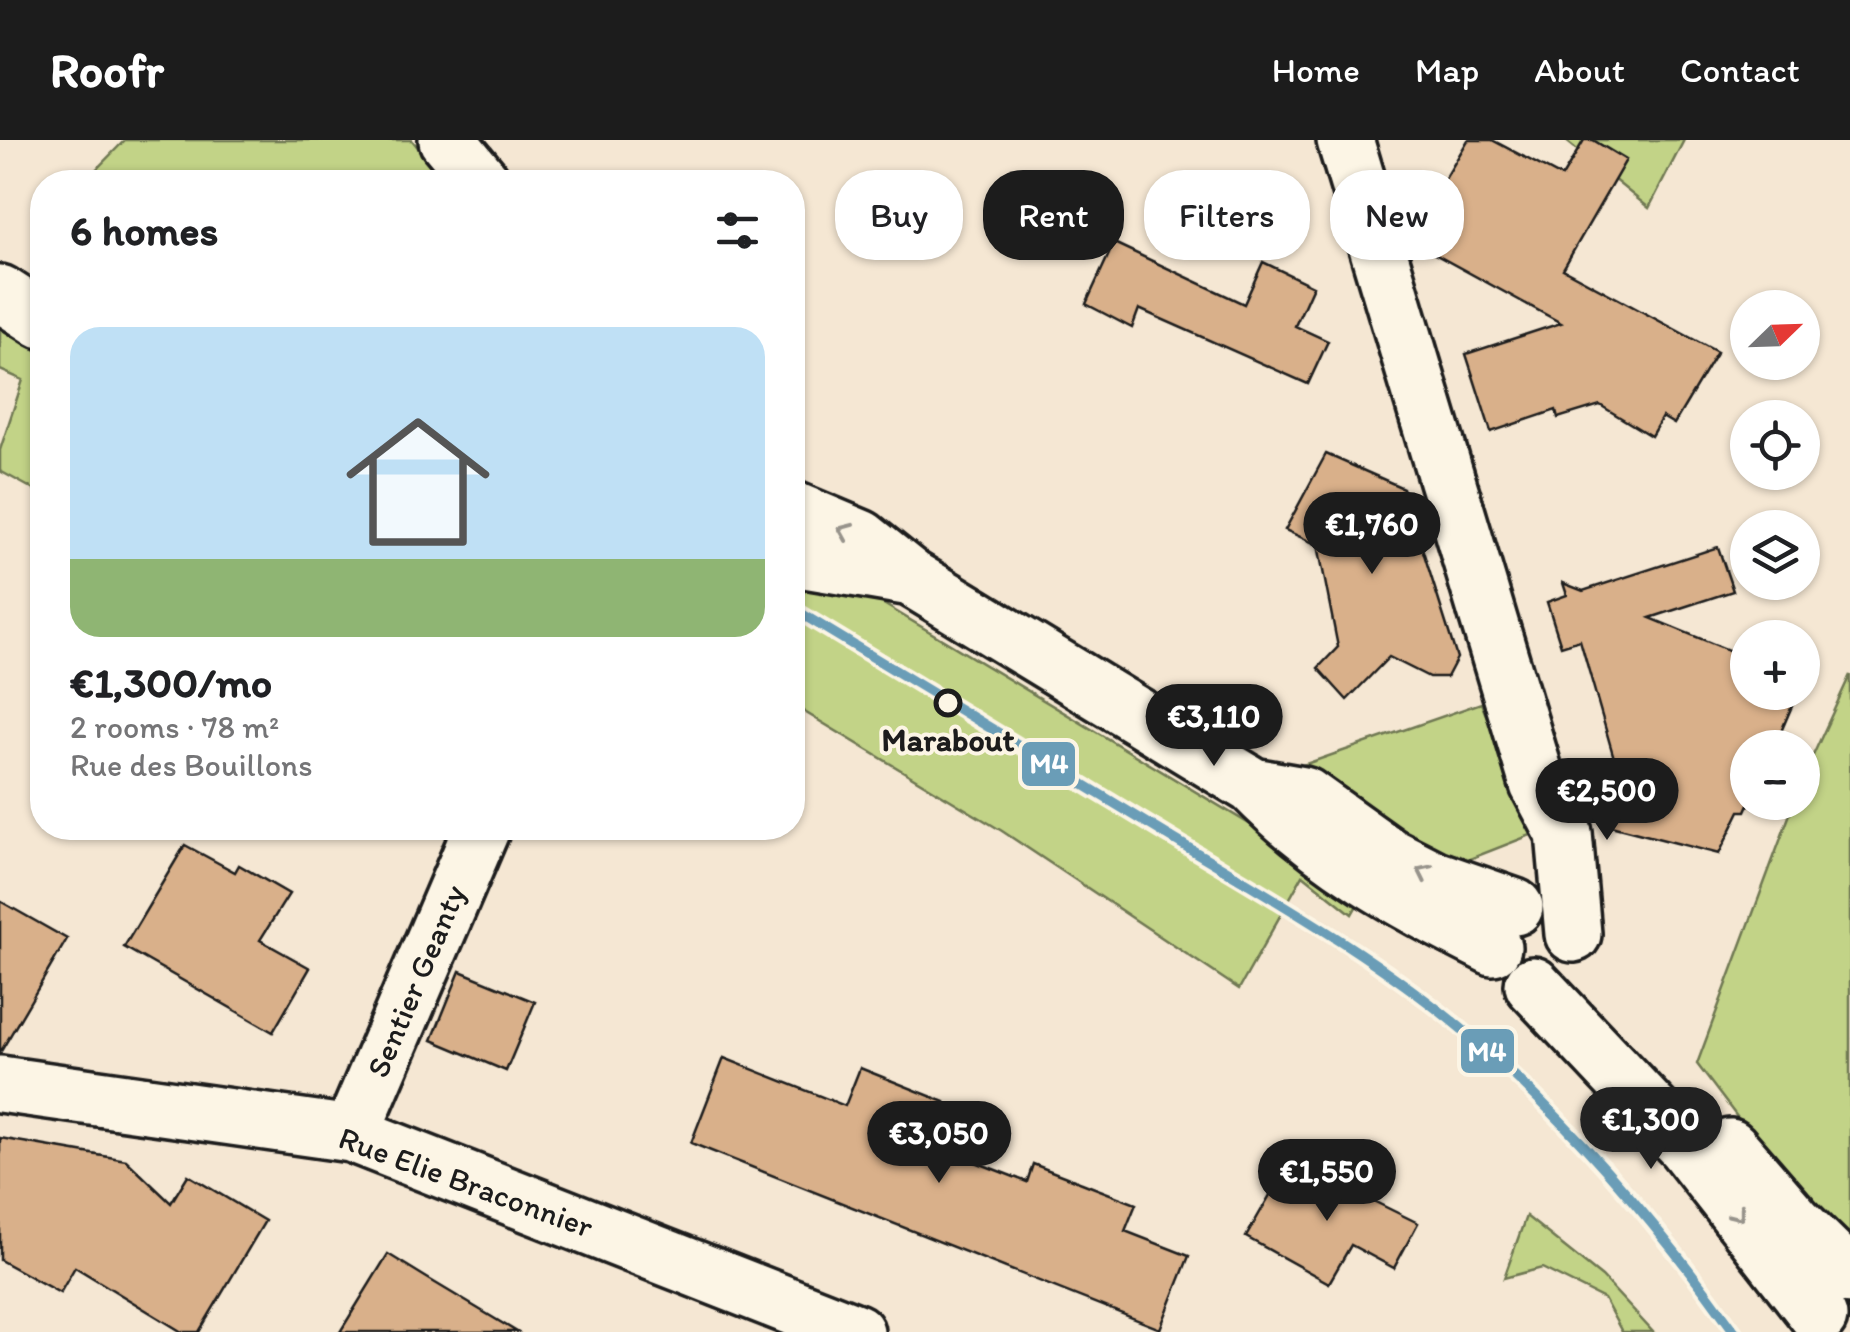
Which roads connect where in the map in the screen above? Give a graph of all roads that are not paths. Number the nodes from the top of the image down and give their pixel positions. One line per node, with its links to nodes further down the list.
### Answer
1 (447, 140): 3 (street)
2 (1346, 140): 10 (street)
3 (472, 170)
4 (0, 292): 5 (street)
5 (30, 312)
6 (805, 514): 8 (street, one-way to 6)
7 (805, 560): 8 (street)
8 (911, 578): 10 (street)
9 (477, 840): 12 (street, Sentier Geanty)
10 (1536, 940): 13 (street)
11 (0, 1084): 12 (street, Rue Elie Braconnier)
12 (350, 1134): 14 (street, Rue Elie Braconnier)
13 (1835, 1302)
14 (856, 1332)

